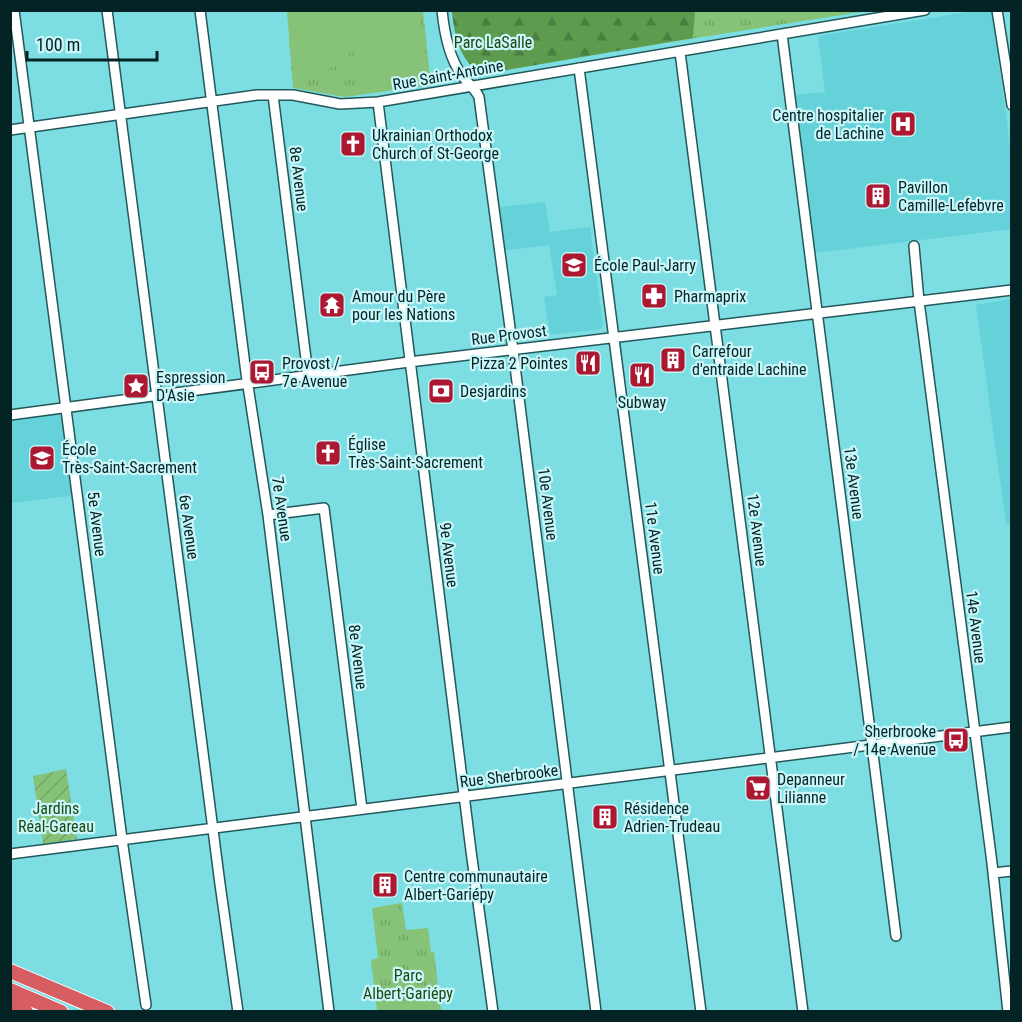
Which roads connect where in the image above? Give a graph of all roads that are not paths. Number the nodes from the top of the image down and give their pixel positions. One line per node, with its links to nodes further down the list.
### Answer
1 (14, 10): 16 (street, 5e Avenue)
2 (107, 10): 15 (street, 6e Avenue)
3 (200, 10): 12 (street, 7e Avenue)
4 (442, 10): 10 (street, 10e Avenue)
5 (925, 10): 7 (street, Rue Saint-Antoine)
6 (998, 10): 14 (street)
7 (782, 34): 8 (street, Rue Saint-Antoine); 21 (street, 13e Avenue)
8 (680, 51): 9 (street, Rue Saint-Antoine); 22 (street, 12e Avenue)
9 (579, 68): 10 (street, Rue Saint-Antoine); 23 (street, 11e Avenue)
10 (474, 86): 13 (street, Rue Saint-Antoine); 24 (street, 10e Avenue)
11 (273, 95): 12 (street, Rue Saint-Antoine); 13 (street, Rue Saint-Antoine); 26 (street, 8e Avenue)
12 (212, 101): 15 (street, Rue Saint-Antoine); 27 (street, 7e Avenue)
13 (378, 102): 25 (street, 9e Avenue)
14 (1011, 105)
15 (121, 115): 16 (street, Rue Saint-Antoine); 28 (street, 6e Avenue)
16 (29, 128): 17 (street, Rue Saint-Antoine); 29 (street, 5e Avenue)
17 (10, 130)
18 (914, 246): 20 (street, 14e Avenue)
19 (1011, 290): 20 (street, Rue Provost)
20 (919, 301): 21 (street, Rue Provost); 33 (street, 14e Avenue)
21 (818, 314): 22 (street, Rue Provost); 34 (street, 13e Avenue)
22 (716, 326): 23 (street, Rue Provost); 35 (street, 12e Avenue)
23 (614, 338): 24 (street, Rue Provost); 36 (street, 11e Avenue)
24 (513, 350): 25 (street, Rue Provost); 37 (street, 10e Avenue)
25 (410, 362): 26 (street, Rue Provost); 38 (street, 9e Avenue)
26 (308, 375): 27 (street, Rue Provost)
27 (248, 383): 28 (street, Rue Provost); 31 (street, 7e Avenue)
28 (157, 395): 29 (street, Rue Provost); 41 (street, 6e Avenue)
29 (66, 407): 30 (street, Rue Provost); 42 (street, 5e Avenue)
30 (10, 415)
31 (268, 515): 39 (street, 8e Avenue); 40 (street, 7e Avenue)
32 (1011, 727): 33 (street, Rue Sherbrooke)
33 (975, 731): 34 (street, Rue Sherbrooke); 45 (street, 14e Avenue)
34 (873, 744): 35 (street, Rue Sherbrooke); 46 (street, 13e Avenue)
35 (771, 757): 36 (street, Rue Sherbrooke); 61 (street, 12e Avenue)
36 (669, 771): 37 (street, Rue Sherbrooke); 60 (street, 11e Avenue)
37 (567, 784): 38 (street, Rue Sherbrooke); 59 (street, 10e Avenue)
38 (465, 797): 39 (street, Rue Sherbrooke); 58 (street, 9e Avenue)
39 (362, 809): 40 (street, Rue Sherbrooke)
40 (304, 816): 41 (street, Rue Sherbrooke); 57 (street, 7e Avenue)
41 (214, 828): 42 (street, Rue Sherbrooke); 56 (street, 6e Avenue)
42 (122, 839): 43 (street, Rue Sherbrooke); 52 (street, 5e Avenue)
43 (10, 854)
44 (1011, 871): 45 (street)
45 (993, 873): 62 (street, 14e Avenue)
46 (896, 936)
47 (10, 961): 50 (highway)
48 (10, 971): 50 (highway)
49 (10, 990): 54 (highway)
50 (90, 1004): 55 (highway)
51 (10, 1005): 53 (highway)
52 (146, 1005)
53 (26, 1011)
54 (61, 1011)
55 (107, 1011)
56 (238, 1011)
57 (329, 1011)
58 (493, 1011)
59 (596, 1011)
60 (701, 1011)
61 (803, 1011)
62 (1008, 1011)

